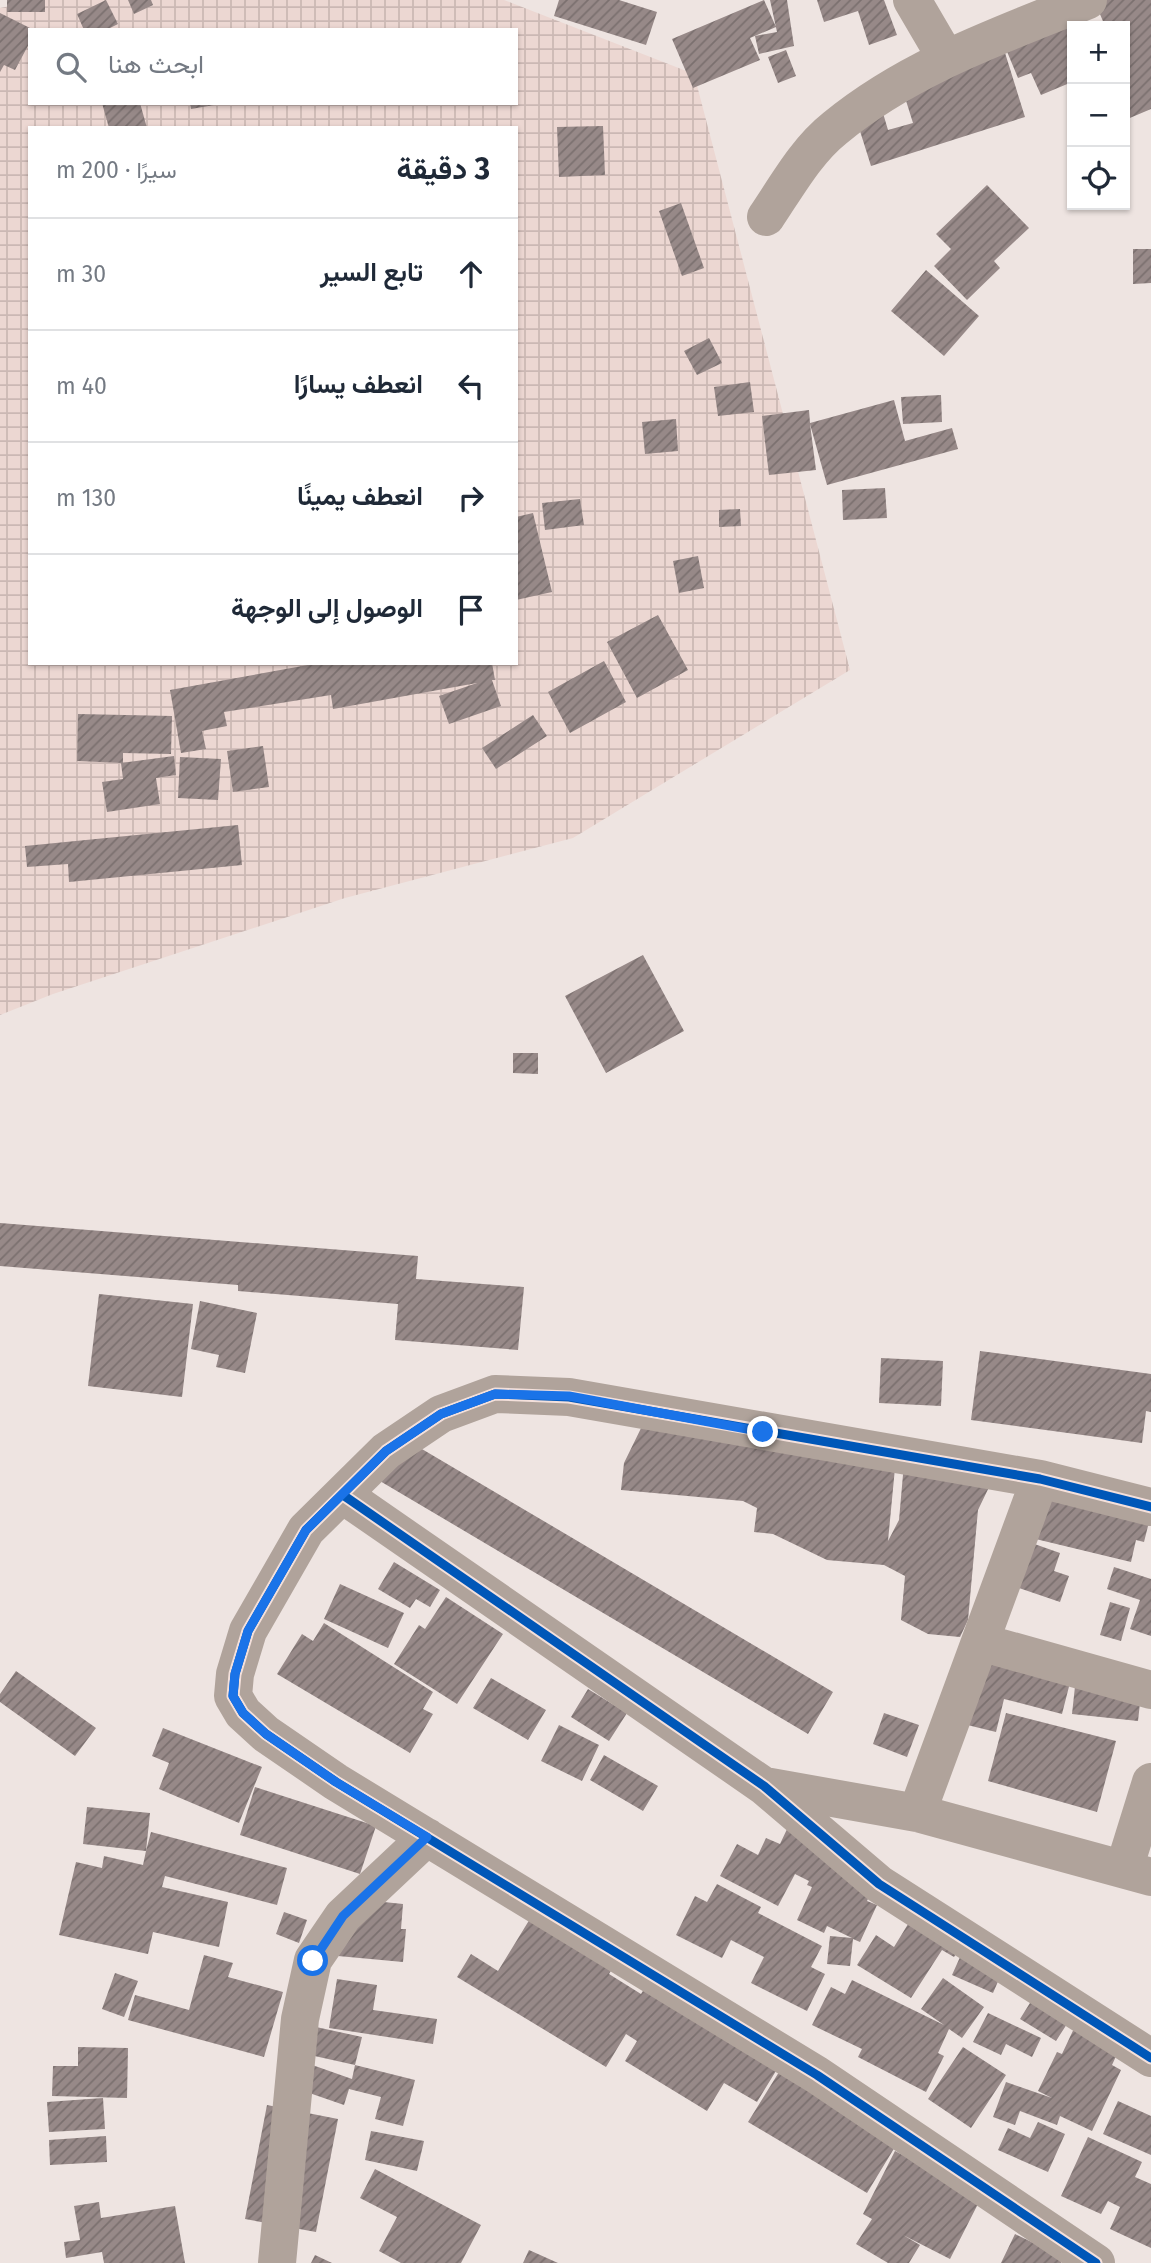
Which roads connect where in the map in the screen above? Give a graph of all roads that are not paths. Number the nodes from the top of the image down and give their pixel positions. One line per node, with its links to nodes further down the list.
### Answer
1 (912, 0): 3 (street)
2 (1088, 0): 3 (street)
3 (946, 58): 4 (street)
4 (766, 216)
5 (1040, 1479): 6 (street); 7 (street); 8 (street)
6 (343, 1495): 11 (street); 13 (street)
7 (1151, 1507)
8 (980, 1642): 9 (street); 12 (street)
9 (1151, 1690)
10 (1151, 1782): 14 (street)
11 (764, 1786): 12 (street); 15 (street)
12 (917, 1813): 14 (street)
13 (427, 1837): 16 (street); 17 (street)
14 (1137, 1873)
15 (1151, 2058)
16 (277, 2263)
17 (1096, 2263)

